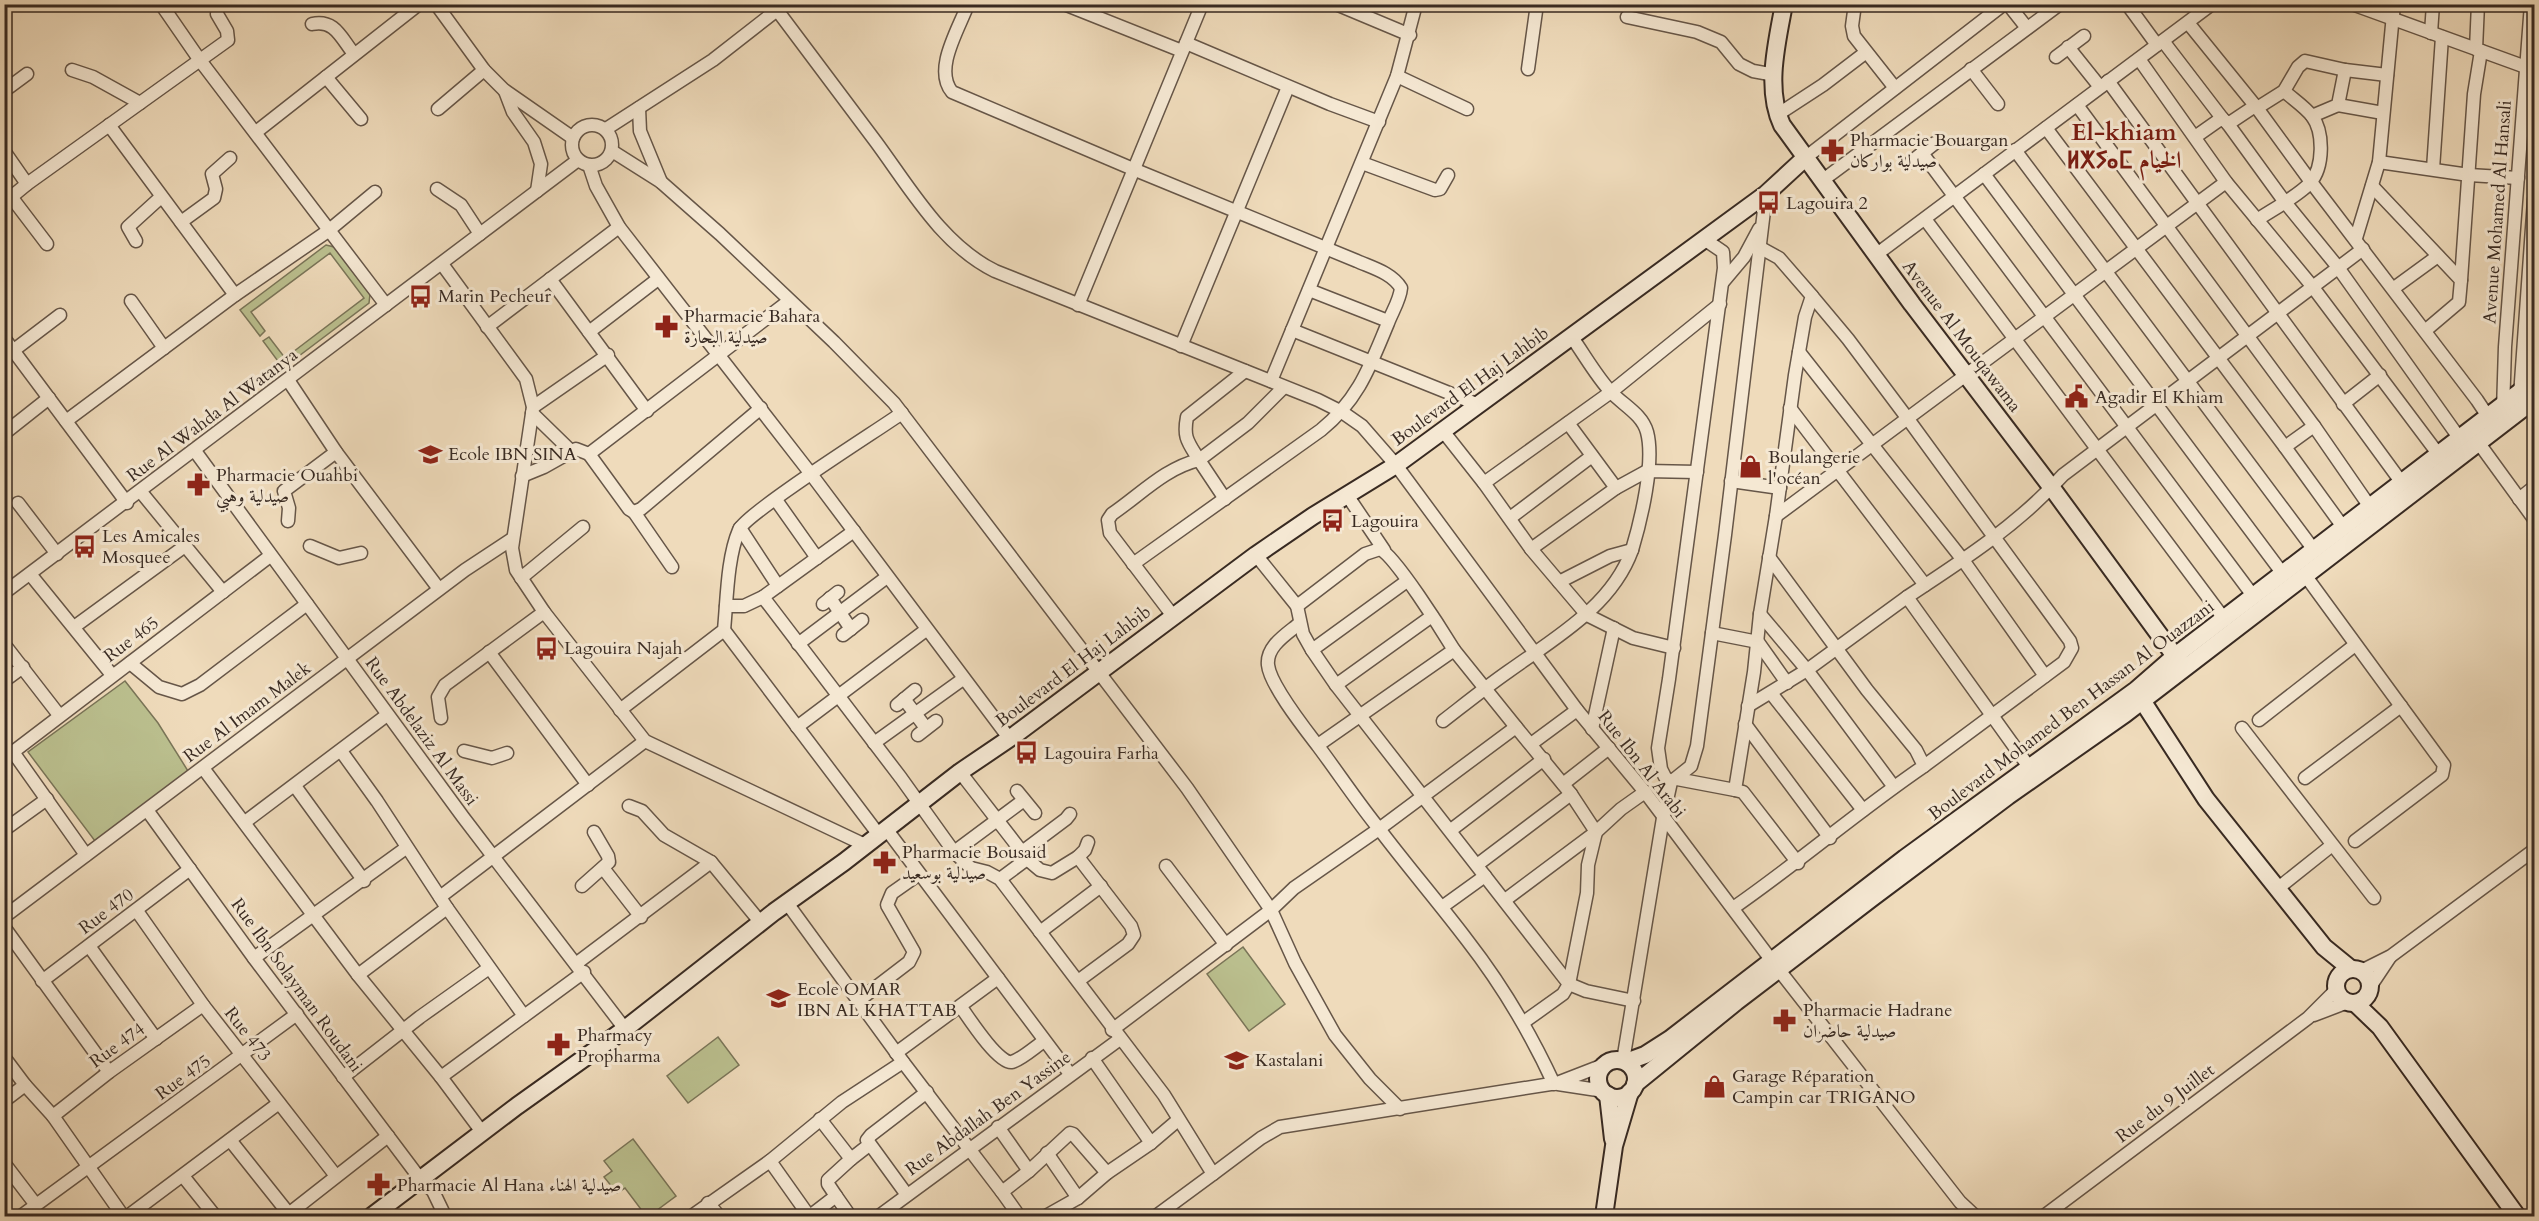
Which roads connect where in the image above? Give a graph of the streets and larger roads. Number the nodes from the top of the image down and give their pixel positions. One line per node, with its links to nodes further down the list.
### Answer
1 (161, 4): 38 (street)
2 (419, 4): 36 (street)
3 (436, 4): 44 (street)
4 (968, 4): 89 (street)
5 (1064, 4): 32 (street)
6 (1202, 4): 32 (street)
7 (1336, 4): 28 (street)
8 (1416, 4): 28 (street)
9 (1538, 4): 40 (street)
10 (1784, 4): 47 (street)
11 (1855, 4): 35 (street)
12 (2006, 4): 27 (street); 53 (street)
13 (2060, 4): 27 (street)
14 (2127, 4): 31 (street)
15 (2212, 4): 26 (street)
16 (2394, 4): 24 (street)
17 (2433, 4): 29 (street)
18 (2478, 4): 34 (street)
19 (2531, 4): 42 (street, Avenue Mohamed Al Hansali)
20 (2360, 6): 24 (street)
21 (777, 8): 62 (street); 145 (street, Rue Ibn Al Arabi)
22 (216, 14): 38 (street)
23 (1627, 17): 47 (street)
24 (2393, 19): 29 (street); 48 (street)
25 (312, 24): 36 (street)
26 (2189, 24): 31 (street); 61 (street)
27 (2026, 28): 41 (street)
28 (1410, 35): 49 (street)
29 (2436, 35): 34 (street); 88 (street)
30 (2084, 36): 33 (street)
31 (2160, 43): 39 (street); 69 (street)
32 (1184, 47): 52 (street); 89 (street)
33 (2068, 47): 37 (street); 51 (street)
34 (2479, 50): 42 (street); 92 (street)
35 (1865, 53): 53 (street); 66 (street)
36 (354, 54): 50 (street)
37 (2056, 57)
38 (199, 59): 57 (street); 74 (street)
39 (2139, 59): 51 (street); 75 (street)
40 (1528, 69)
41 (1971, 69): 58 (street); 94 (street)
42 (2530, 69): 93 (street, Avenue Mohamed Al Hansali)
43 (72, 70): 57 (street)
44 (484, 70): 54 (street); 63 (street)
45 (2345, 70): 48 (street); 56 (street); 60 (street)
46 (27, 75): 55 (street)
47 (1775, 75): 66 (street)
48 (2387, 75): 65 (street)
49 (1397, 76): 64 (street); 70 (street)
50 (326, 77): 68 (street); 74 (street)
51 (2104, 84): 59 (street); 109 (street)
52 (1288, 87): 70 (street); 110 (street)
53 (1895, 88): 83 (street)
54 (504, 90): 76 (street); 101 (street)
55 (4, 91)
56 (2284, 91): 61 (street); 67 (street)
57 (140, 103): 71 (street)
58 (1998, 104)
59 (2077, 105): 72 (street); 115 (street)
60 (2338, 105): 65 (street); 67 (street)
61 (2256, 107): 69 (street); 97 (street)
62 (639, 108): 73 (street); 95 (street)
63 (438, 109)
64 (1467, 109)
65 (2383, 113): 86 (street)
66 (1777, 115): 83 (street, Avenue Al Mouqawama)
67 (2312, 116): 97 (street)
68 (361, 119)
69 (2225, 121): 75 (street); 108 (street)
70 (1379, 122): 87 (street)
71 (109, 125): 98 (street); 105 (street)
72 (2046, 128): 78 (street); 125 (street)
73 (606, 129): 76 (street); 79 (street)
74 (255, 132): 117 (street)
75 (2195, 137): 96 (street)
76 (573, 138): 84 (street)
77 (1935, 143): 81 (street)
78 (2015, 150): 90 (street); 130 (street)
79 (612, 151): 84 (street); 95 (street)
80 (4, 152): 98 (street)
81 (1922, 153): 85 (street); 104 (street)
82 (230, 158): 113 (street)
83 (1805, 158): 94 (street, Avenue Al Mouqawama); 103 (street, Boulevard El Haj Lahbib)
84 (584, 162): 101 (street, Rue Al Wahda Al Watanya); 116 (street)
85 (1911, 162)
86 (2379, 162): 88 (street); 99 (street)
87 (1362, 163): 91 (street); 124 (street)
88 (2433, 169): 92 (street)
89 (1133, 170): 110 (street); 145 (street)
90 (1984, 174): 104 (street); 138 (street)
91 (1448, 175)
92 (2469, 175): 93 (street); 133 (street)
93 (2518, 178): 179 (street, Avenue Mohamed Al Hansali)
94 (1823, 180): 126 (street, Avenue Al Mouqawama)
95 (661, 182): 142 (street)
96 (2226, 182): 109 (street); 112 (street)
97 (2311, 183): 108 (street); 121 (street)
98 (27, 184): 106 (street)
99 (2372, 186): 121 (street); 127 (street)
100 (437, 189): 118 (street)
101 (537, 191): 118 (street, Rue Al Wahda Al Watanya)
102 (375, 192): 117 (street)
103 (1766, 194): 114 (street); 119 (street, Boulevard El Haj Lahbib)
104 (1954, 196): 111 (street); 148 (street)
105 (161, 197): 113 (street); 120 (street)
106 (8, 200): 122 (street)
107 (2535, 200): 176 (street, Avenue Mohamed Al Hansali)
108 (2284, 201): 112 (street); 129 (street)
109 (2198, 204): 115 (street); 146 (street)
110 (1236, 213): 124 (street); 158 (street)
111 (1924, 219): 126 (street); 157 (street)
112 (2257, 220): 135 (street)
113 (181, 222): 139 (street)
114 (1762, 222): 123 (street); 134 (street)
115 (2167, 226): 125 (street); 155 (street)
116 (619, 227): 131 (street); 132 (street)
117 (328, 231): 139 (street); 144 (street)
118 (480, 234): 128 (street, Rue Al Wahda Al Watanya)
119 (1704, 239): 134 (street); 154 (street, Boulevard El Haj Lahbib)
120 (136, 241)
121 (2359, 243): 129 (street); 136 (street)
122 (47, 244)
123 (1759, 247): 140 (street); 213 (street)
124 (1327, 248): 137 (street); 149 (street)
125 (2136, 248): 130 (street); 164 (street)
126 (1877, 254): 167 (street, Avenue Al Mouqawama)
127 (2438, 256): 133 (street); 136 (street)
128 (441, 264): 144 (street, Rue Al Wahda Al Watanya); 150 (street)
129 (2337, 266): 135 (street); 195 (street)
130 (2105, 270): 138 (street); 172 (street)
131 (550, 279): 150 (street); 153 (street)
132 (658, 279): 153 (street); 163 (street)
133 (2461, 279): 152 (street)
134 (1723, 282): 143 (street)
135 (2312, 286): 146 (street); 168 (street)
136 (2394, 288): 152 (street)
137 (1309, 290): 149 (street); 151 (street)
138 (2074, 293): 148 (street); 177 (street)
139 (235, 295): 159 (street)
140 (1812, 296): 161 (street); 187 (street)
141 (131, 301): 159 (street)
142 (789, 301): 163 (street); 186 (street)
143 (1720, 304): 174 (street); 210 (street)
144 (386, 305): 169 (street, Rue Al Wahda Al Watanya)
145 (1078, 305): 158 (street, Rue Ibn Al Arabi)
146 (2277, 314): 155 (street); 178 (street)
147 (60, 315): 160 (street)
148 (2043, 317): 157 (street); 192 (street)
149 (1388, 321): 165 (street)
150 (488, 327): 183 (street)
151 (1292, 330): 165 (street); 170 (street)
152 (2426, 330): 190 (street)
153 (590, 332): 162 (street)
154 (1571, 336): 174 (street); 180 (street, Boulevard El Haj Lahbib)
155 (2248, 337): 164 (street); 191 (street)
156 (4, 338): 160 (street)
157 (2014, 338): 167 (street); 201 (street)
158 (1181, 346): 166 (street, Rue Ibn Al Arabi)
159 (164, 348): 188 (street)
160 (14, 350): 175 (street)
161 (1799, 352): 182 (street); 197 (street)
162 (608, 355): 183 (street); 184 (street)
163 (717, 355): 181 (street); 184 (street)
164 (2218, 358): 172 (street); 198 (street)
165 (1373, 361): 180 (street); 185 (street)
166 (1245, 371): 170 (street, Rue Ibn Al Arabi); 206 (street)
167 (1966, 374): 187 (street); 219 (street, Avenue Al Mouqawama)
168 (2380, 375): 178 (street); 204 (street)
169 (288, 380): 199 (street, Rue Al Wahda Al Watanya); 202 (street)
170 (1271, 381): 173 (street, Rue Ibn Al Arabi)
171 (2535, 381): 176 (street, Boulevard Mohamed Ben Hassan Al Ouazzani)
172 (2187, 382): 177 (street); 244 (street)
173 (1284, 387): 185 (street, Rue Ibn Al Arabi); 206 (street)
174 (1611, 392): 189 (street); 209 (street)
175 (49, 398): 188 (street); 194 (street)
176 (2526, 401): 179 (street, Boulevard Mohamed Ben Hassan Al Ouazzani); 190 (street, Boulevard Mohamed Ben Hassan Al Ouazzani)
177 (2157, 404): 192 (street); 255 (street)
178 (2343, 404): 215 (street)
179 (2503, 404): 190 (street, Boulevard Mohamed Ben Hassan Al Ouazzani)
180 (1479, 405): 193 (street, Boulevard El Haj Lahbib)
181 (761, 408): 211 (street); 228 (street)
182 (1790, 408): 208 (street); 218 (street)
183 (533, 410): 200 (street); 212 (street)
184 (647, 411): 203 (street)
185 (1342, 412): 207 (street, Rue Ibn Al Arabi); 222 (street)
186 (902, 413): 211 (street); 301 (street)
187 (1908, 419): 197 (street); 237 (street)
188 (66, 421): 226 (street)
189 (1568, 423): 205 (street); 214 (street)
190 (2496, 423): 195 (street, Boulevard Mohamed Ben Hassan Al Ouazzani); 196 (street, Boulevard Mohamed Ben Hassan Al Ouazzani)
191 (2314, 426): 198 (street); 227 (street)
192 (2127, 428): 201 (street); 268 (street)
193 (1443, 431): 207 (street, Boulevard El Haj Lahbib); 214 (street)
194 (6, 432)
195 (2460, 439): 204 (street, Boulevard Mohamed Ben Hassan Al Ouazzani)
196 (2478, 442): 223 (street); 256 (street, Boulevard Mohamed Ben Hassan Al Ouazzani)
197 (1871, 444): 208 (street); 251 (street)
198 (2285, 447): 234 (street)
199 (195, 451): 220 (street, Rue Al Wahda Al Watanya); 248 (street, Rue Abdelaziz Al Massi)
200 (571, 451): 203 (street); 212 (street)
201 (2096, 451): 219 (street); 280 (street)
202 (336, 452): 232 (street); 263 (street)
203 (589, 454): 228 (street)
204 (2439, 455): 215 (street, Boulevard Mohamed Ben Hassan Al Ouazzani)
205 (1592, 456): 217 (street); 230 (street)
206 (1199, 460): 222 (street); 252 (street)
207 (1396, 465): 221 (street, Boulevard El Haj Lahbib); 296 (street, Rue Ibn Al Arabi)
208 (1838, 470): 229 (street); 261 (street)
209 (1647, 471): 210 (street); 217 (street); 243 (street)
210 (1697, 472): 292 (street)
211 (811, 474): 224 (street); 236 (street)
212 (522, 476): 238 (street)
213 (1731, 481): 218 (street); 286 (street)
214 (1484, 483): 230 (street)
215 (2402, 483): 227 (street, Boulevard Mohamed Ben Hassan Al Ouazzani)
216 (2535, 487): 223 (street)
217 (1616, 488): 241 (street)
218 (1780, 488): 229 (street)
219 (2052, 488): 237 (street); 299 (street, Avenue Al Mouqawama)
220 (141, 492): 226 (street, Rue Al Wahda Al Watanya); 239 (street)
221 (1347, 495): 242 (street); 247 (street, Boulevard El Haj Lahbib)
222 (1225, 499): 252 (street)
223 (2519, 499): 231 (street)
224 (776, 500): 235 (street); 250 (street)
225 (18, 503): 246 (street)
226 (127, 503): 246 (street, Rue Al Wahda Al Watanya)
227 (2370, 507): 234 (street, Boulevard Mohamed Ben Hassan Al Ouazzani)
228 (634, 512): 253 (street)
229 (1776, 516): 249 (street)
230 (1510, 518): 241 (street)
231 (2535, 519)
232 (288, 521)
233 (583, 527): 258 (street)
234 (2343, 527): 244 (street, Boulevard Mohamed Ben Hassan Al Ouazzani)
235 (740, 528): 262 (street); 271 (street)
236 (854, 531): 250 (street); 257 (street)
237 (1994, 536): 251 (street); 304 (street)
238 (512, 538): 258 (street); 263 (street, Rue Al Imam Malek)
239 (185, 546): 264 (street); 282 (street)
240 (310, 546): 245 (street)
241 (1531, 549): 260 (street)
242 (1384, 550): 259 (street); 272 (street)
243 (1632, 550): 260 (street); 276 (street)
244 (2314, 550): 255 (street, Boulevard Mohamed Ben Hassan Al Ouazzani)
245 (361, 553)
246 (57, 554): 254 (street, Rue Al Wahda Al Watanya)
247 (1256, 555): 272 (street); 277 (street, Boulevard El Haj Lahbib)
248 (270, 556): 264 (street, Rue 465); 270 (street, Rue Abdelaziz Al Massi)
249 (1769, 557): 275 (street); 291 (street)
250 (817, 558): 262 (street)
251 (1963, 560): 261 (street); 304 (street)
252 (1133, 564): 277 (street)
253 (672, 567)
254 (30, 574): 265 (street, Rue Al Wahda Al Watanya); 282 (street)
255 (2283, 574): 268 (street, Boulevard Mohamed Ben Hassan Al Ouazzani)
256 (2305, 575): 290 (street); 299 (street, Boulevard Mohamed Ben Hassan Al Ouazzani)
257 (887, 577): 274 (street); 285 (street)
258 (521, 578): 273 (street)
259 (1407, 581): 278 (street); 293 (street)
260 (1559, 582): 276 (street)
261 (1925, 585): 267 (street)
262 (778, 586): 266 (street)
263 (439, 589): 297 (street, Rue Al Imam Malek)
264 (223, 592): 298 (street, Rue 465)
265 (4, 594)
266 (763, 597): 271 (street); 289 (street)
267 (1907, 597): 291 (street); 321 (street)
268 (2254, 597): 280 (street, Boulevard Mohamed Ben Hassan Al Ouazzani)
269 (830, 598): 274 (street)
270 (307, 604): 297 (street, Rue Abdelaziz Al Massi); 298 (street)
271 (726, 606): 284 (street)
272 (1297, 606): 281 (street)
273 (544, 612): 295 (street); 316 (street)
274 (840, 612): 279 (street); 289 (street)
275 (1760, 614): 287 (street); 302 (street)
276 (1587, 615): 283 (street); 296 (street)
277 (1173, 616): 301 (street, Boulevard El Haj Lahbib)
278 (1432, 616): 294 (street); 308 (street)
279 (862, 620)
280 (2225, 620): 299 (street, Boulevard Mohamed Ben Hassan Al Ouazzani)
281 (1299, 624): 293 (street); 336 (street)
282 (74, 627): 303 (street)
283 (1614, 628): 292 (street); 331 (street)
284 (724, 630): 316 (street); 327 (street)
285 (926, 630): 305 (street); 313 (street)
286 (1712, 633): 287 (street); 347 (street)
287 (1758, 642): 307 (street); 314 (street)
288 (4, 644): 300 (street)
289 (798, 644): 313 (street)
290 (2355, 645): 315 (street); 324 (street)
291 (1837, 647): 302 (street); 342 (street)
292 (1674, 648): 347 (street)
293 (1312, 650): 308 (street)
294 (1454, 650): 309 (street); 322 (street)
295 (489, 652): 323 (street); 348 (street)
296 (1534, 654): 309 (street); 317 (street, Rue Ibn Al Arabi)
297 (347, 659): 320 (street, Rue Abdelaziz Al Massi); 344 (street, Rue Al Imam Malek)
298 (130, 663): 303 (street, Rue 465)
299 (2180, 663): 312 (street, Boulevard Mohamed Ben Hassan Al Ouazzani)
300 (22, 667): 306 (street); 319 (street)
301 (1100, 670): 332 (street, Boulevard El Haj Lahbib); 403 (street)
302 (1807, 670): 307 (street); 350 (street)
303 (112, 675): 319 (street, Rue 465)
304 (2045, 676): 321 (street)
305 (963, 679): 318 (street); 332 (street)
306 (4, 681)
307 (1787, 683): 311 (street)
308 (1336, 685): 322 (street)
309 (1485, 688): 325 (street); 328 (street)
310 (915, 690): 318 (street)
311 (1771, 693): 314 (street); 359 (street)
312 (2139, 695): 343 (street, Boulevard Mohamed Ben Hassan Al Ouazzani); 394 (street); 415 (street, Boulevard Mohamed Ben Hassan Al Ouazzani)
313 (839, 696): 327 (street); 334 (street)
314 (1748, 706): 326 (street)
315 (2401, 706): 346 (street); 373 (street)
316 (620, 710): 333 (street)
317 (1576, 710): 331 (street, Rue Ibn Al Arabi); 335 (street)
318 (916, 713): 329 (street); 334 (street)
319 (59, 715): 355 (street, Rue 465)
320 (387, 715): 338 (street); 379 (street, Rue Abdelaziz Al Massi)
321 (1990, 715): 342 (street); 343 (street)
322 (1360, 716): 336 (street); 354 (street)
323 (441, 718)
324 (2259, 720)
325 (1443, 721)
326 (1745, 724): 352 (street); 371 (street)
327 (797, 727): 370 (street)
328 (1516, 727): 335 (street); 354 (street, Rue Abdallah Ben Yassine)
329 (927, 728)
330 (2242, 728): 374 (street)
331 (1593, 729): 337 (street, Rue Ibn Al Arabi)
332 (1009, 738): 345 (street, Boulevard El Haj Lahbib)
333 (645, 741): 348 (street); 370 (street)
334 (874, 743): 356 (street)
335 (1531, 744): 341 (street)
336 (1318, 745): 365 (street)
337 (1609, 748): 351 (street); 353 (street, Rue Ibn Al Arabi)
338 (341, 751): 349 (street); 375 (street)
339 (464, 751): 340 (street)
340 (507, 753)
341 (1544, 759): 351 (street); 367 (street)
342 (1924, 766): 350 (street)
343 (2030, 767): 415 (street, Boulevard Mohamed Ben Hassan Al Ouazzani)
344 (203, 768): 358 (street, Rue Al Imam Malek); 364 (street)
345 (960, 772): 356 (street, Boulevard El Haj Lahbib); 363 (street)
346 (2304, 778)
347 (1674, 781): 352 (street); 362 (street)
348 (588, 785): 379 (street)
349 (295, 786): 364 (street); 391 (street)
350 (1894, 787): 359 (street)
351 (1567, 789): 369 (street); 384 (street)
352 (1735, 790): 383 (street)
353 (1645, 792): 362 (street, Rue Ibn Al Arabi); 369 (street)
354 (1424, 795): 365 (street, Rue Abdallah Ben Yassine); 367 (street)
355 (47, 799): 366 (street); 378 (street)
356 (920, 803): 370 (street, Boulevard El Haj Lahbib); 377 (street)
357 (629, 806): 382 (street)
358 (147, 810): 378 (street, Rue Al Imam Malek); 387 (street, Rue Ibn Solayman Roudani)
359 (1863, 810): 371 (street)
360 (1035, 813): 363 (street)
361 (1070, 813): 380 (street)
362 (1663, 818): 401 (street, Rue Ibn Al Arabi); 427 (street)
363 (998, 821): 377 (street); 380 (street)
364 (245, 822): 404 (street)
365 (1379, 829): 399 (street); 403 (street, Rue Abdallah Ben Yassine)
366 (4, 830)
367 (1451, 830): 384 (street)
368 (594, 832): 386 (street)
369 (1596, 832): 397 (street); 423 (street)
370 (877, 837): 388 (street); 398 (street, Boulevard El Haj Lahbib)
371 (1830, 838): 383 (street)
372 (1088, 842): 381 (street)
373 (2355, 842)
374 (2331, 846): 394 (street); 396 (street)
375 (406, 848): 391 (street); 395 (street)
376 (2535, 850): 413 (street)
377 (954, 852): 390 (street)
378 (86, 855): 405 (street, Rue Al Imam Malek)
379 (494, 856): 395 (street); 417 (street, Rue Abdelaziz Al Massi)
380 (1024, 856): 381 (street); 390 (street)
381 (1078, 857): 393 (street)
382 (711, 862): 406 (street); 407 (street)
383 (1798, 862): 401 (street)
384 (1477, 865): 389 (street)
385 (1166, 866): 410 (street)
386 (603, 868): 392 (street); 406 (street)
387 (190, 869): 402 (street, Rue 470); 414 (street, Rue Ibn Solayman Roudani)
388 (919, 874): 420 (street); 426 (street)
389 (1485, 876): 397 (street); 399 (street)
390 (1000, 879): 409 (street)
391 (364, 880): 404 (street)
392 (582, 886)
393 (1101, 886): 409 (street); 422 (street)
394 (2277, 890): 412 (street)
395 (440, 897): 400 (street)
396 (2374, 898)
397 (1505, 900): 423 (street)
398 (787, 903): 407 (street, Boulevard El Haj Lahbib); 426 (street)
399 (1442, 907): 432 (street)
400 (447, 908): 416 (street); 419 (street)
401 (1733, 908): 415 (street, Rue Ibn Al Arabi)
402 (137, 910): 411 (street, Rue 470); 428 (street, Rue 473)
403 (1271, 910): 410 (street, Rue Abdallah Ben Yassine); 456 (street)
404 (315, 915): 414 (street); 419 (street)
405 (4, 917)
406 (641, 917): 417 (street)
407 (760, 923): 434 (street, Boulevard El Haj Lahbib)
408 (4, 927): 421 (street)
409 (1040, 932): 422 (street)
410 (1226, 945): 436 (street, Rue Abdallah Ben Yassine)
411 (89, 946): 421 (street, Rue 470); 437 (street)
412 (2324, 947): 418 (street); 425 (street)
413 (2391, 956): 418 (street); 424 (street)
414 (254, 958): 430 (street, Rue Ibn Solayman Roudani)
415 (1775, 965): 443 (street, Boulevard Mohamed Ben Hassan Al Ouazzani); 451 (street, Boulevard Mohamed Ben Hassan Al Ouazzani); 483 (street, Rue Ibn Al Arabi)
416 (489, 968): 431 (street); 435 (street)
417 (580, 968): 431 (street); 434 (street, Rue Abdelaziz Al Massi)
418 (2356, 970): 424 (street); 425 (street)
419 (358, 975): 435 (street)
420 (998, 978): 429 (street); 438 (street)
421 (42, 981): 445 (street)
422 (1078, 981): 436 (street)
423 (1569, 984): 427 (street); 432 (street)
424 (2370, 990): 425 (street); 433 (street)
425 (2344, 994): 433 (street); 506 (street, Rue du 9 Juillet)
426 (858, 1001): 441 (street)
427 (1634, 1001): 443 (street)
428 (203, 1005): 437 (street, Rue 474); 439 (street, Rue 473)
429 (961, 1007): 438 (street); 441 (street)
430 (297, 1014): 439 (street, Rue 475); 447 (street, Rue Ibn Solayman Roudani)
431 (524, 1016): 448 (street)
432 (1524, 1022): 449 (street)
433 (2380, 1026): 507 (street)
434 (625, 1029): 461 (street, Boulevard El Haj Lahbib)
435 (403, 1031): 447 (street); 448 (street)
436 (1116, 1035): 442 (street, Rue Abdallah Ben Yassine); 459 (street)
437 (156, 1039): 445 (street, Rue 474)
438 (1044, 1041): 446 (street)
439 (243, 1056): 455 (street, Rue 473); 472 (street, Rue 475)
440 (4, 1058): 450 (street)
441 (899, 1058): 452 (street); 458 (street)
442 (1092, 1058): 446 (street, Rue Abdallah Ben Yassine); 464 (street)
443 (1624, 1061): 444 (street); 451 (street)
444 (1606, 1064): 449 (street); 453 (street)
445 (109, 1072): 457 (street, Rue 474)
446 (1070, 1074): 460 (street, Rue Abdallah Ben Yassine)
447 (343, 1077): 462 (street, Rue Ibn Solayman Roudani)
448 (441, 1077): 461 (street)
449 (1555, 1083): 453 (street); 456 (street)
450 (25, 1085): 454 (street); 457 (street)
451 (1632, 1088): 453 (street); 466 (street)
452 (927, 1092): 465 (street); 467 (street)
453 (1606, 1093): 466 (street)
454 (4, 1101)
455 (279, 1103): 463 (street); 477 (street, Rue 473)
456 (1400, 1109): 475 (street)
457 (53, 1116): 472 (street)
458 (820, 1119): 469 (street); 470 (street)
459 (1178, 1120): 464 (street); 475 (street)
460 (998, 1127): 467 (street, Rue Abdallah Ben Yassine); 473 (street)
461 (482, 1132): 478 (street, Boulevard El Haj Lahbib)
462 (388, 1136): 477 (street); 478 (street, Rue Ibn Solayman Roudani)
463 (230, 1140): 476 (street); 487 (street)
464 (1151, 1143): 474 (street)
465 (869, 1144): 469 (street); 480 (street)
466 (1614, 1146): 503 (street)
467 (969, 1148): 479 (street); 480 (street, Rue Abdallah Ben Yassine)
468 (1047, 1153): 473 (street); 474 (street); 482 (street)
469 (851, 1159): 481 (street)
470 (770, 1161): 484 (street); 497 (street)
471 (4, 1163): 485 (street)
472 (89, 1168): 485 (street, Rue 475); 490 (street)
473 (1029, 1171): 479 (street)
474 (1107, 1173): 482 (street)
475 (1213, 1174): 502 (street)
476 (183, 1176): 491 (street); 492 (street)
477 (336, 1176): 487 (street)
478 (421, 1180): 493 (street, Boulevard El Haj Lahbib); 494 (street, Rue Ibn Solayman Roudani)
479 (1002, 1192): 488 (street)
480 (907, 1195): 486 (street, Rue Abdallah Ben Yassine)
481 (836, 1196): 497 (street); 498 (street)
482 (1078, 1198): 501 (street)
483 (1960, 1202): 504 (street, Rue Ibn Al Arabi); 505 (street, Rue Ibn Al Arabi)
484 (708, 1203): 495 (street); 496 (street)
485 (36, 1205): 489 (street, Rue 475)
486 (895, 1205): 499 (street, Rue Abdallah Ben Yassine); 500 (street)
487 (287, 1215)
488 (1017, 1215)
489 (21, 1216)
490 (123, 1216)
491 (128, 1216)
492 (215, 1216)
493 (372, 1216)
494 (445, 1216)
495 (692, 1216)
496 (719, 1216)
497 (809, 1216)
498 (850, 1216)
499 (879, 1216)
500 (903, 1216)
501 (1046, 1216)
502 (1156, 1216)
503 (1604, 1216)
504 (1965, 1216)
505 (1975, 1216)
506 (2044, 1216)
507 (2517, 1216)

